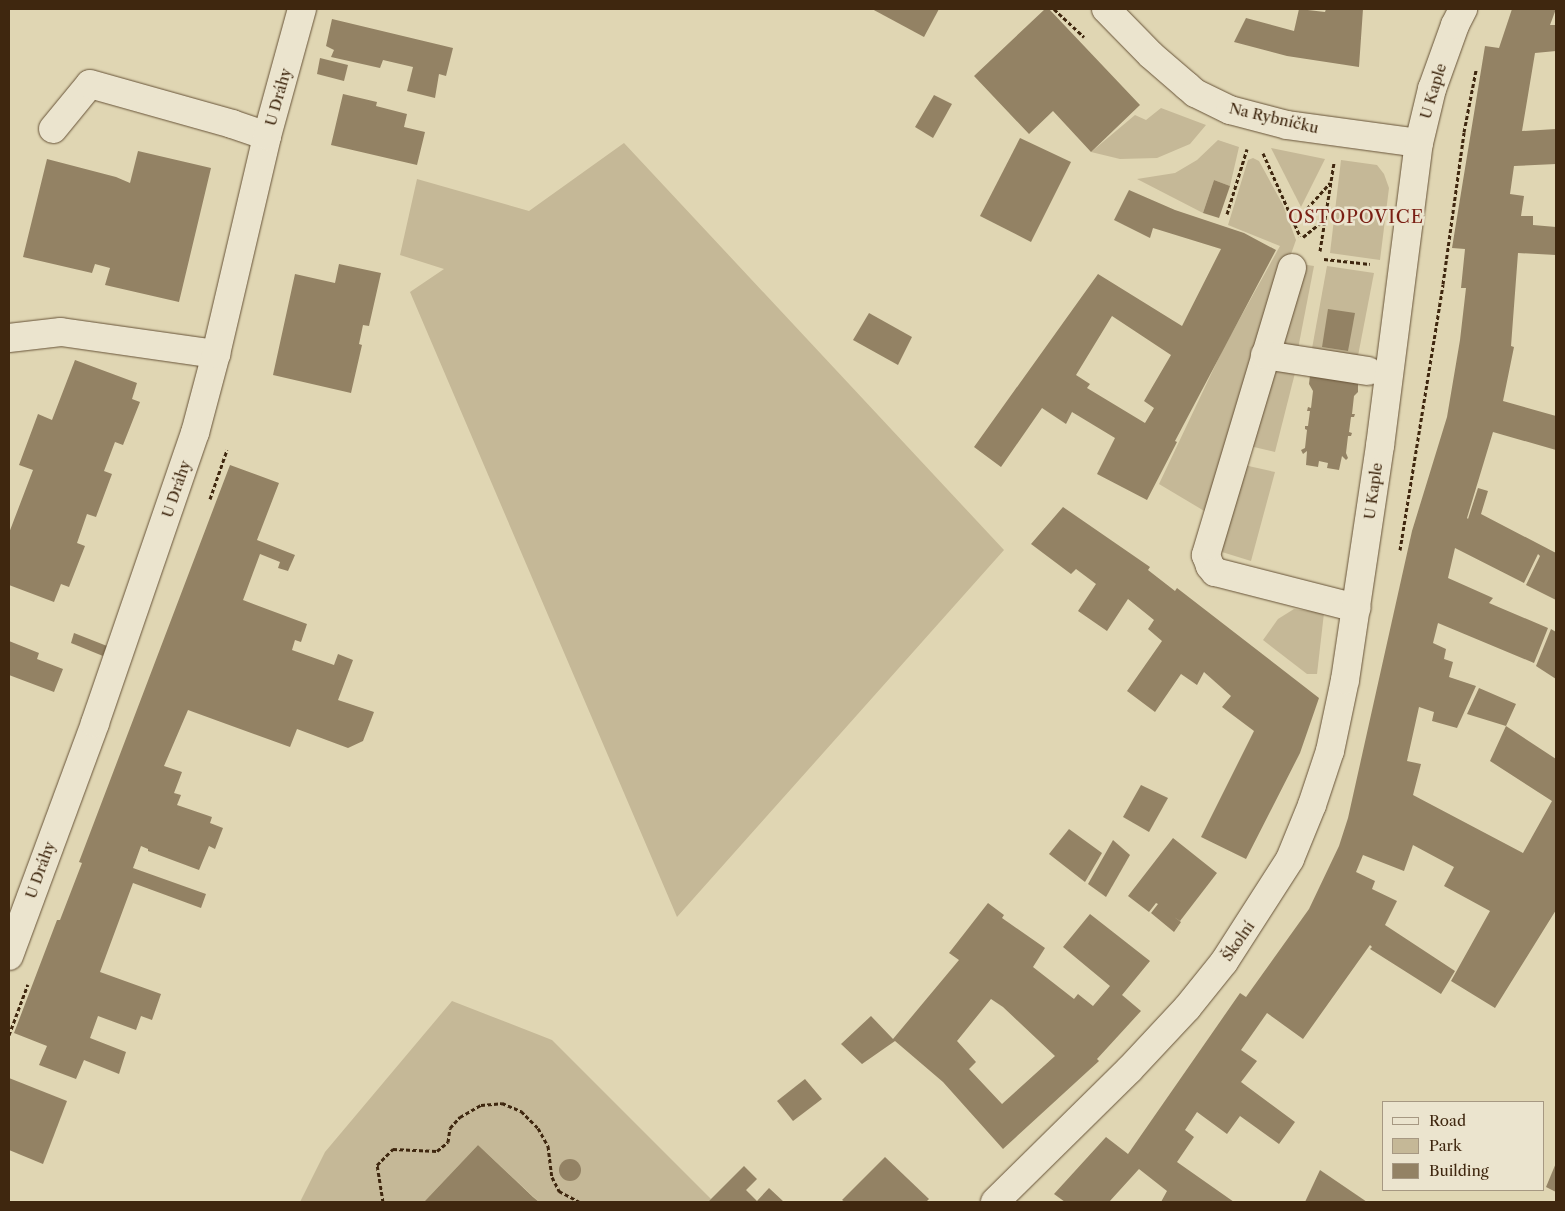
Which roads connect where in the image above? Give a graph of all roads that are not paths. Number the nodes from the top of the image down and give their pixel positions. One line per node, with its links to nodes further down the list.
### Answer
1 (302, 9): 5 (street, U Dráhy)
2 (1106, 9): 6 (street, Na Rybníčku)
3 (1463, 9): 6 (street, U Kaple)
4 (53, 129): 5 (street)
5 (267, 136): 9 (street, U Dráhy)
6 (1419, 144): 12 (street, U Kaple)
7 (1292, 268): 10 (street)
8 (9, 338): 9 (street)
9 (216, 354): 13 (street, U Dráhy)
10 (1265, 354): 11 (street); 12 (street)
11 (1368, 371)
12 (1356, 608): 14 (street, Školní)
13 (9, 956)
14 (1010, 1197)

